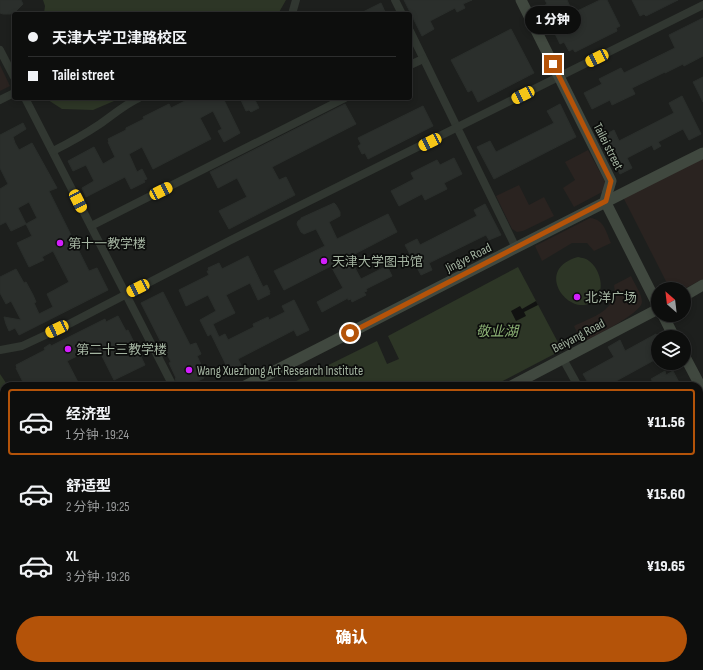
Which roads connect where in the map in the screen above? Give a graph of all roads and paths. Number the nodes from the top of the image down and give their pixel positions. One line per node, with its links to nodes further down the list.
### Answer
1 (296, 0): 5 (street)
2 (395, 0): 6 (street)
3 (521, 0): 12 (street, Tailei street)
4 (703, 5): 12 (street)
5 (293, 12)
6 (401, 12)
7 (412, 35): 9 (street)
8 (0, 50): 11 (street)
9 (424, 58): 10 (street); 18 (street)
10 (412, 64)
11 (12, 73)
12 (560, 77): 18 (street); 21 (street, Tailei street)
13 (12, 94): 14 (street)
14 (0, 100)
15 (26, 100): 19 (street)
16 (135, 100): 19 (street)
17 (341, 100): 22 (street)
18 (457, 128): 23 (street); 27 (street)
19 (53, 151): 22 (street)
20 (703, 153): 21 (street, Jingye Road)
21 (606, 201): 23 (street, Jingye Road); 25 (street)
22 (91, 226): 27 (street)
23 (516, 248): 33 (street, Jingye Road)
24 (703, 285): 26 (street)
25 (651, 292)
26 (691, 292)
27 (125, 295): 29 (street); 32 (street)
28 (651, 313): 30 (street, Beiyang Road)
29 (0, 350)
30 (563, 359): 34 (street, Beiyang Road); 35 (street)
31 (691, 368): 36 (street)
32 (170, 382)
33 (253, 382)
34 (519, 382)
35 (576, 382)
36 (698, 382)

